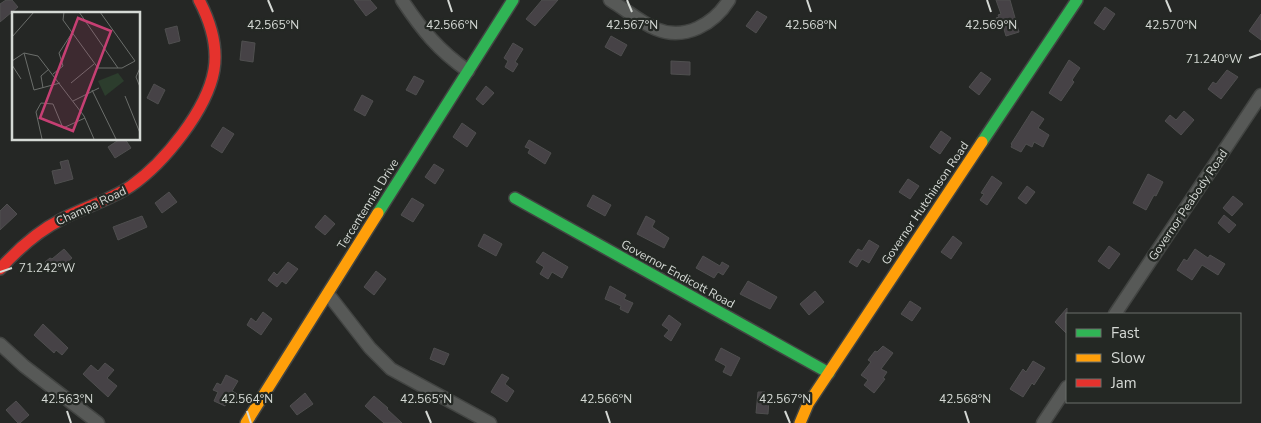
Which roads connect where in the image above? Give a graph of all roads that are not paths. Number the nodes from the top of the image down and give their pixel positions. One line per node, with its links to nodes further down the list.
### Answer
1 (199, 0): 10 (street, Champa Road)
2 (402, 0): 7 (street)
3 (513, 0): 7 (street, Tercentennial Drive)
4 (610, 0): 5 (street)
5 (730, 0)
6 (1077, 0): 14 (street, Governor Hutchinson Road)
7 (468, 72): 11 (street, Tercentennial Drive)
8 (1261, 95): 12 (street, Governor Peabody Road)
9 (515, 198): 14 (street, Governor Endicott Road)
10 (0, 269)
11 (328, 294): 17 (street, Tercentennial Drive); 18 (street)
12 (1117, 313)
13 (0, 344): 16 (street)
14 (829, 374): 19 (street, Governor Hutchinson Road)
15 (1066, 388): 20 (street)
16 (98, 423)
17 (246, 423)
18 (490, 423)
19 (800, 423)
20 (1043, 423)

